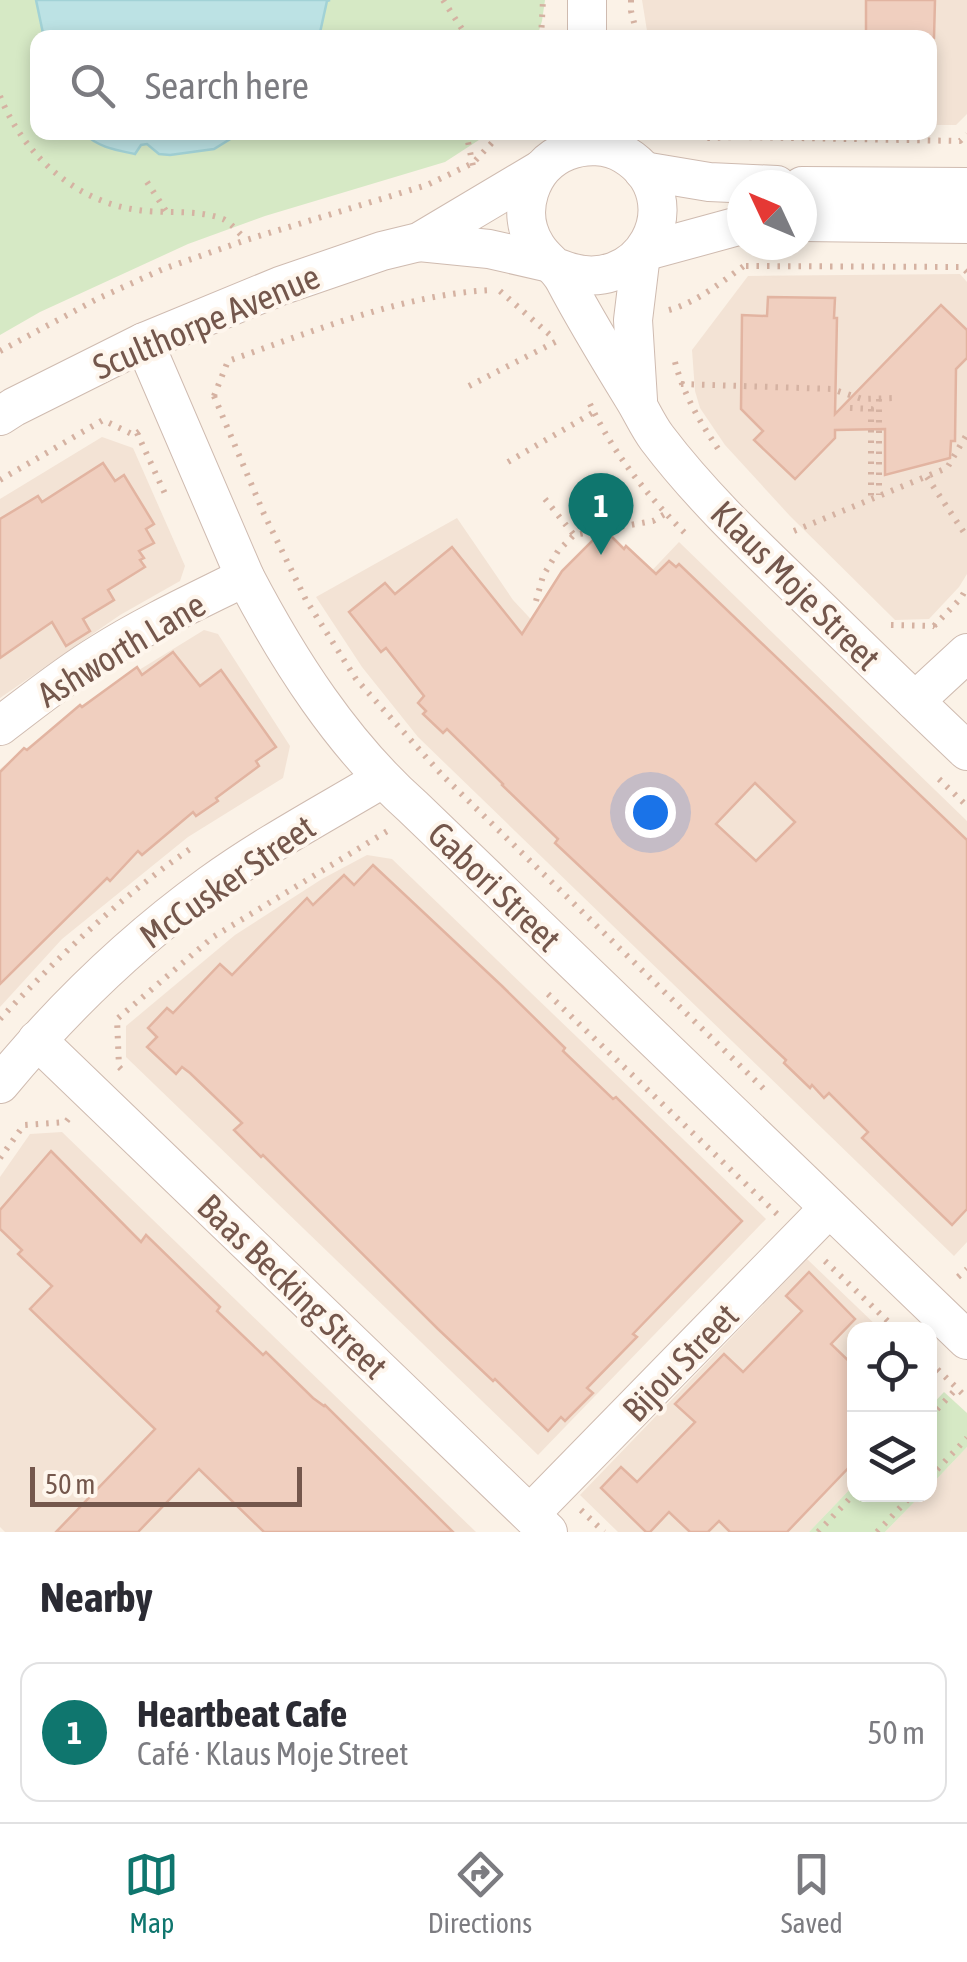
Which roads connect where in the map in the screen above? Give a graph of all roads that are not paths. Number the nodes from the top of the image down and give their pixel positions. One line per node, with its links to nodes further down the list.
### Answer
1 (587, 0): 2 (street)
2 (586, 30)
3 (629, 140): 5 (street)
4 (547, 156): 5 (street); 12 (street, Sculthorpe Avenue); 14 (street)
5 (642, 170): 6 (street); 13 (street)
6 (727, 183)
7 (817, 186): 8 (street)
8 (967, 188)
9 (817, 222): 10 (street)
10 (967, 224)
11 (727, 230): 13 (street)
12 (419, 242): 14 (street, Sculthorpe Avenue); 15 (street, Sculthorpe Avenue)
13 (642, 253): 14 (street); 16 (street, Klaus Moje Street)
14 (554, 265): 16 (street, Klaus Moje Street)
15 (144, 342): 17 (street, Sculthorpe Avenue); 18 (street, Gabori Street)
16 (639, 407): 20 (street, Klaus Moje Street)
17 (0, 416)
18 (245, 577): 21 (street, Ashworth Lane); 23 (street, Gabori Street)
19 (967, 653): 20 (street)
20 (915, 702): 22 (street, Klaus Moje Street)
21 (0, 726)
22 (967, 752)
23 (382, 780): 24 (street, McCusker Street); 26 (street, Gabori Street)
24 (37, 1040): 25 (street, McCusker Street); 28 (street, Baas Becking Street)
25 (0, 1084)
26 (828, 1208): 27 (street, Gabori Street); 28 (street, Bijou Street)
27 (967, 1340)
28 (539, 1523)

